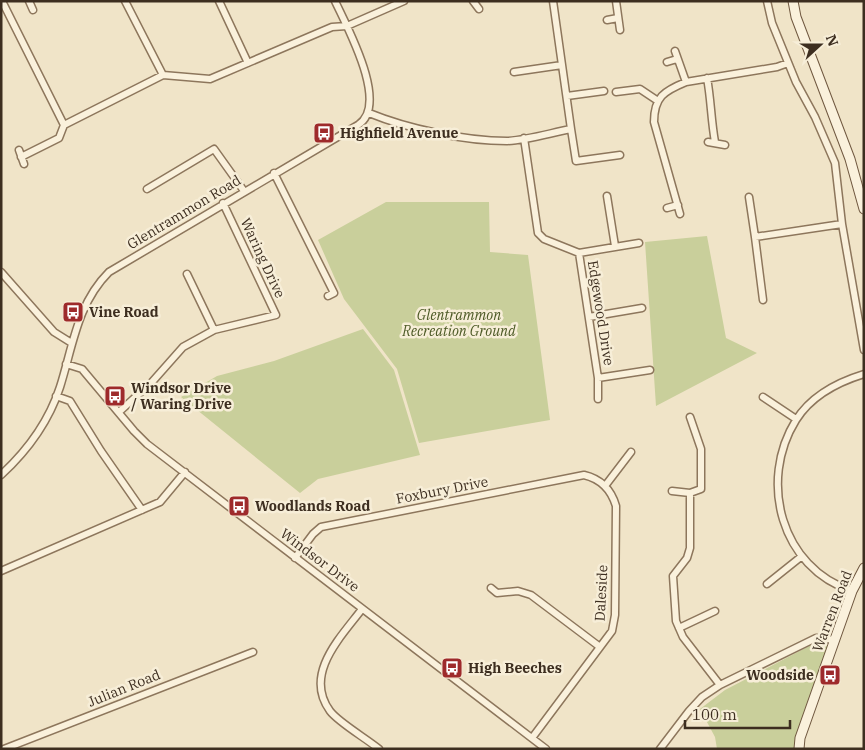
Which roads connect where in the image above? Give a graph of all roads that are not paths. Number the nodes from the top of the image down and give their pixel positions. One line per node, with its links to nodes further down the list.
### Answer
1 (2, 1): 33 (street)
2 (29, 1): 13 (street)
3 (125, 1): 25 (street)
4 (219, 1): 21 (street)
5 (335, 1): 16 (street)
6 (404, 1): 16 (street)
7 (553, 1): 23 (street)
8 (616, 1): 14 (street)
9 (766, 1): 22 (street)
10 (793, 1): 47 (street)
11 (471, 2): 12 (street)
12 (479, 9)
13 (34, 10)
14 (618, 18): 15 (street); 17 (street)
15 (608, 20)
16 (347, 26): 21 (street); 32 (street)
17 (620, 30)
18 (675, 51): 19 (street)
19 (677, 59): 20 (street); 27 (street)
20 (667, 62)
21 (248, 63): 25 (street)
22 (788, 63): 26 (street); 49 (street)
23 (562, 65): 24 (street); 30 (street)
24 (514, 72)
25 (163, 75): 33 (street)
26 (707, 78): 27 (street); 36 (street)
27 (686, 82): 31 (street)
28 (604, 91): 30 (street)
29 (616, 92): 31 (street)
30 (567, 96): 34 (street)
31 (658, 101): 45 (street)
32 (369, 113): 35 (street); 39 (street, Glentrammon Road)
33 (64, 125): 38 (street)
34 (571, 129): 35 (street); 37 (street)
35 (524, 138): 53 (street, Edgewood Drive)
36 (725, 144)
37 (620, 155)
38 (21, 157)
39 (274, 173): 41 (street, Glentrammon Road); 56 (street)
40 (148, 189): 41 (street)
41 (244, 191): 44 (street, Glentrammon Road)
42 (608, 196): 52 (street)
43 (749, 197): 50 (street)
44 (223, 203): 60 (street, Waring Drive); 61 (street, Glentrammon Road)
45 (678, 205): 46 (street); 48 (street)
46 (667, 208)
47 (864, 209)
48 (680, 214)
49 (842, 224): 50 (street); 62 (street)
50 (755, 237): 57 (street)
51 (639, 243): 52 (street)
52 (615, 246): 53 (street)
53 (579, 253): 59 (street, Edgewood Drive)
54 (1, 272): 61 (street)
55 (187, 274): 60 (street)
56 (328, 296)
57 (763, 300)
58 (642, 308): 59 (street)
59 (589, 317): 66 (street, Edgewood Drive)
60 (214, 330): 70 (street, Waring Drive)
61 (70, 342): 63 (street, Glentrammon Road)
62 (864, 350)
63 (66, 364): 67 (street, Glentrammon Road); 70 (street, Windsor Drive)
64 (650, 370): 66 (street)
65 (864, 374): 71 (street)
66 (598, 378): 69 (street, Edgewood Drive)
67 (56, 396): 75 (street, Glentrammon Road); 79 (street)
68 (763, 397): 71 (street)
69 (598, 399)
70 (119, 412): 74 (street, Windsor Drive)
71 (796, 419): 80 (street)
72 (689, 421): 78 (street)
73 (630, 452): 76 (street)
74 (185, 472): 79 (street); 81 (street, Windsor Drive)
75 (1, 475)
76 (605, 486): 81 (street, Foxbury Drive); 91 (street, Daleside)
77 (672, 491): 78 (street)
78 (690, 493): 89 (street)
79 (142, 510): 83 (street)
80 (802, 556): 84 (street); 86 (street)
81 (296, 558): 87 (street, Windsor Drive)
82 (864, 568): 86 (street, Warren Road)
83 (1, 571)
84 (767, 584)
85 (490, 588): 91 (street)
86 (852, 591): 90 (street, Warren Road)
87 (362, 609): 94 (street, Windsor Drive); 96 (street)
88 (715, 610): 89 (street)
89 (679, 628): 93 (street)
90 (835, 640): 93 (street); 99 (street, Warren Road)
91 (600, 647): 94 (street, Daleside)
92 (253, 652): 95 (street, Julian Road)
93 (720, 685): 98 (street)
94 (532, 738): 97 (street, Windsor Drive)
95 (4, 749)
96 (379, 749)
97 (546, 749)
98 (660, 749)
99 (799, 749)

